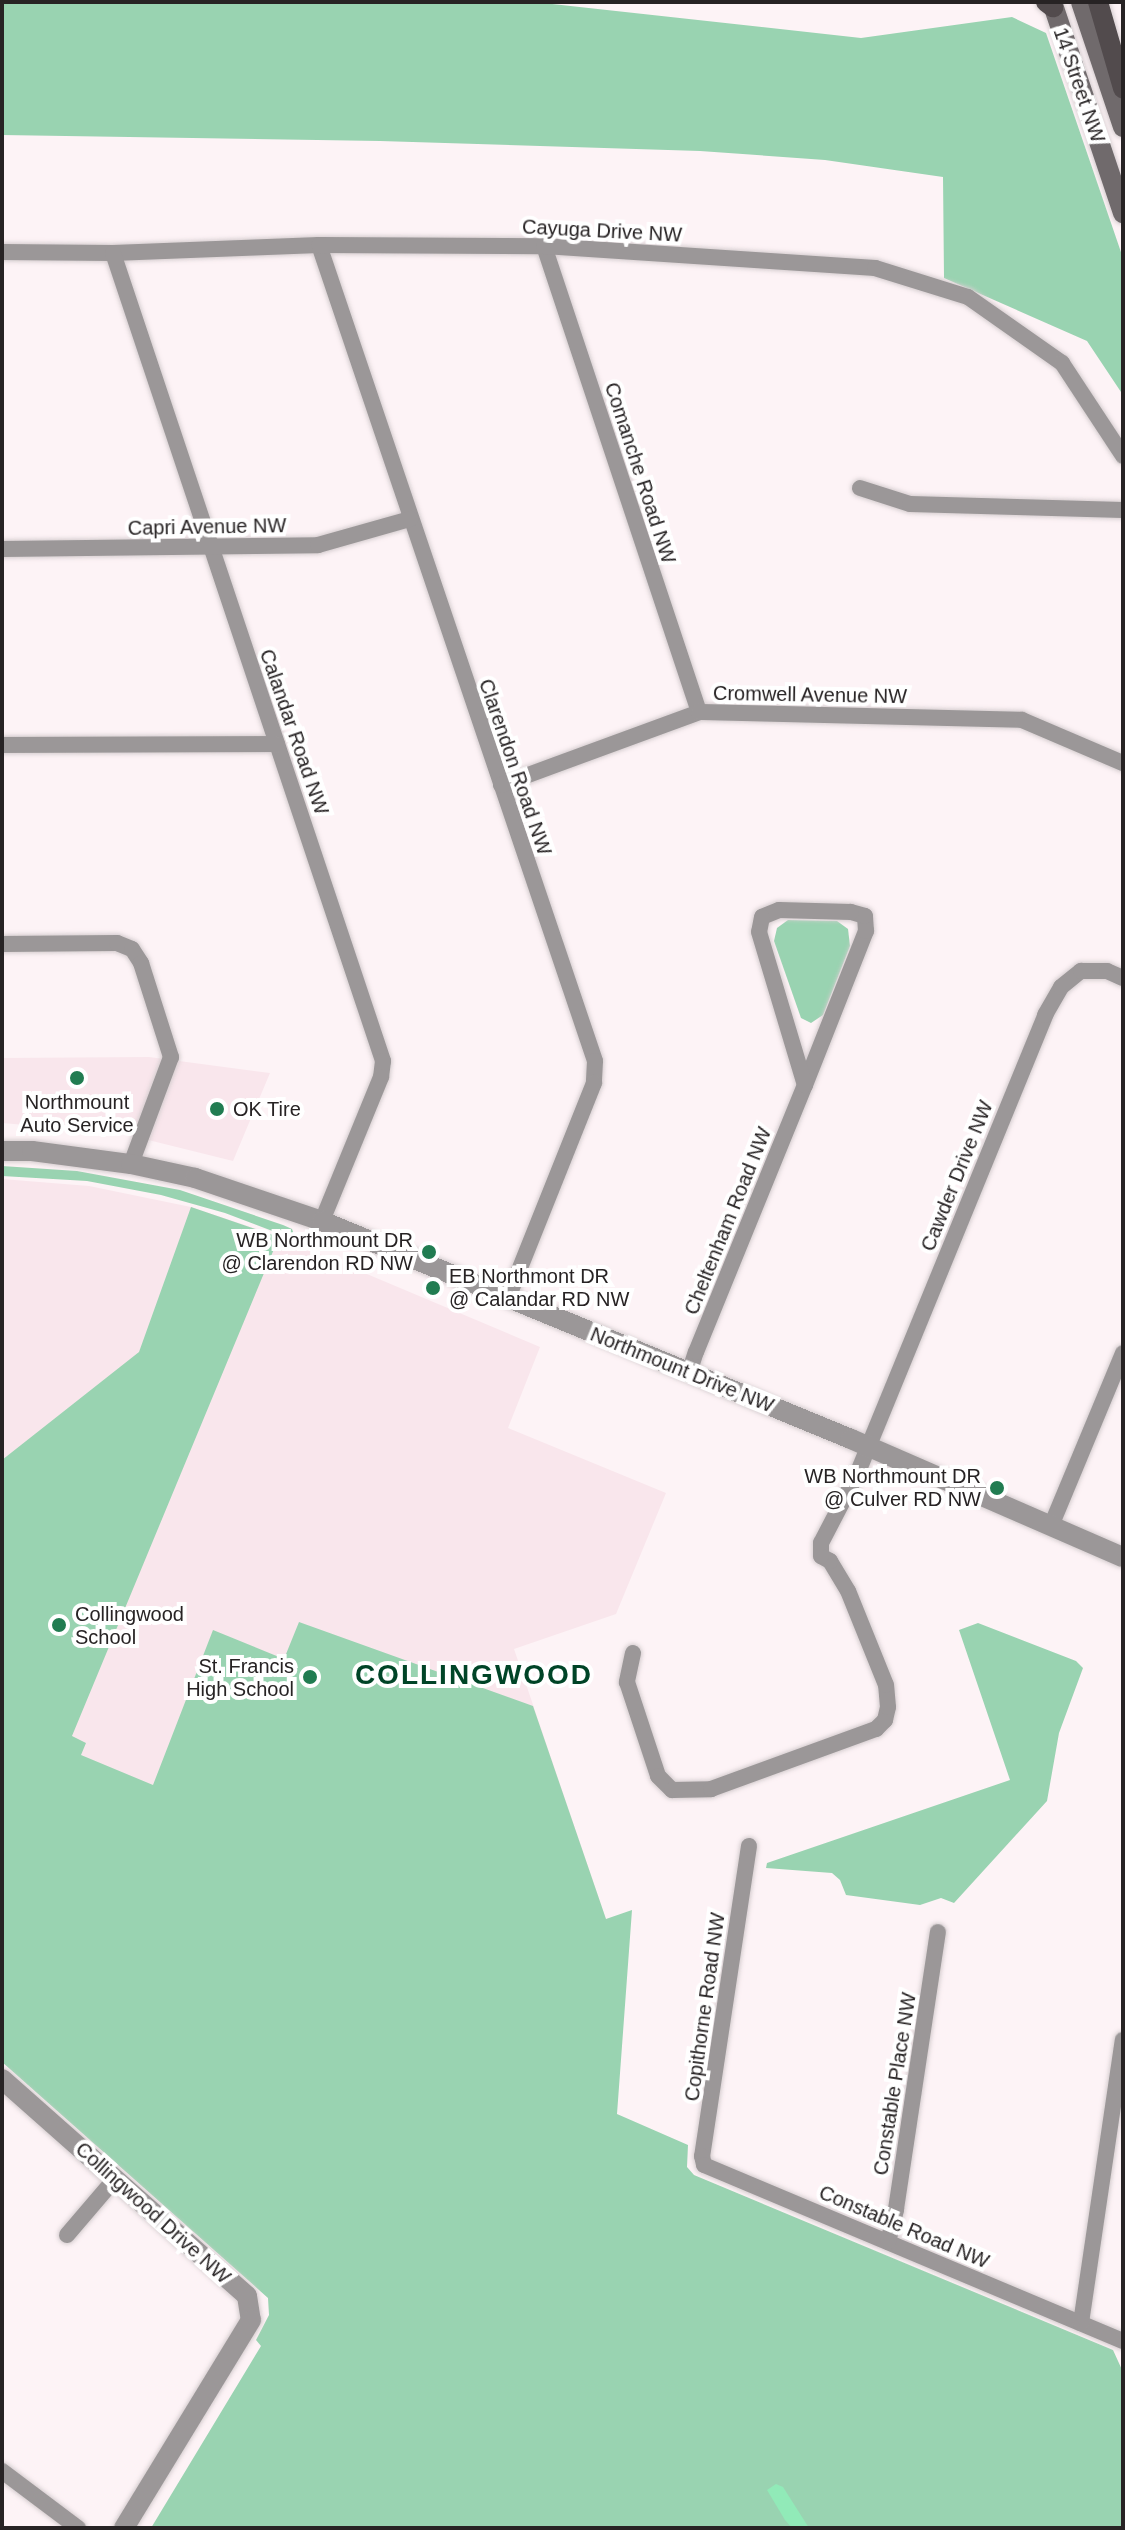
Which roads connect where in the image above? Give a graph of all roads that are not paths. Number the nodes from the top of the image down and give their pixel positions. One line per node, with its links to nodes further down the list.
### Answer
1 (1081, 2): 5 (main road, 14 Street NW)
2 (1098, 2): 4 (main road)
3 (1050, 4): 6 (main road, 14 Street NW)
4 (1123, 88)
5 (1123, 127)
6 (1123, 213)
7 (319, 245): 8 (street, Cayuga Drive NW); 10 (street, Cayuga Drive NW); 14 (street, Clarendon Road NW)
8 (544, 246): 11 (street, Cayuga Drive NW); 17 (street, Comanche Road NW)
9 (2, 252): 10 (street, Cayuga Drive NW)
10 (113, 253): 15 (street, Calandar Road NW)
11 (1123, 456)
12 (860, 488): 13 (street)
13 (1123, 510)
14 (410, 519): 15 (street, Capri Avenue NW); 21 (street, Clarendon Road NW)
15 (211, 548): 16 (street, Capri Avenue NW); 18 (street, Calandar Road NW)
16 (2, 549)
17 (699, 712): 20 (street, Cromwell Avenue NW); 21 (street, Cromwell Avenue NW)
18 (277, 744): 19 (street); 27 (street, Calandar Road NW)
19 (2, 745)
20 (1123, 763)
21 (501, 785): 28 (street, Clarendon Road NW)
22 (2, 944): 26 (street)
23 (1123, 978): 31 (street, Cawder Drive NW)
24 (805, 1085): 24 (street, Cheltenham Road NW); 30 (street, Cheltenham Road NW)
25 (2, 1151): 26 (street, Northmount Drive NW)
26 (131, 1164): 27 (street, Northmount Drive NW)
27 (322, 1221): 28 (street, Northmount Drive NW)
28 (508, 1298): 30 (street, Northmount Drive NW)
29 (1123, 1353): 32 (street)
30 (689, 1373): 31 (street, Northmount Drive NW)
31 (868, 1447): 32 (street, Northmount Drive NW); 34 (street)
32 (1051, 1526): 33 (street, Northmount Drive NW)
33 (1123, 1557)
34 (633, 1653)
35 (749, 1846): 39 (street, Copithorne Road NW)
36 (938, 1932): 42 (street, Constable Place NW)
37 (1122, 2048): 43 (street)
38 (2, 2079): 40 (street, Collingwood Drive NW)
39 (710, 2170): 42 (street, Constable Road NW)
40 (114, 2180): 41 (street); 47 (street, Collingwood Drive NW)
41 (67, 2235)
42 (888, 2242): 43 (street, Constable Road NW)
43 (1081, 2323): 44 (street, Constable Road NW)
44 (1123, 2341)
45 (2, 2471): 46 (street)
46 (78, 2528)
47 (124, 2528)

